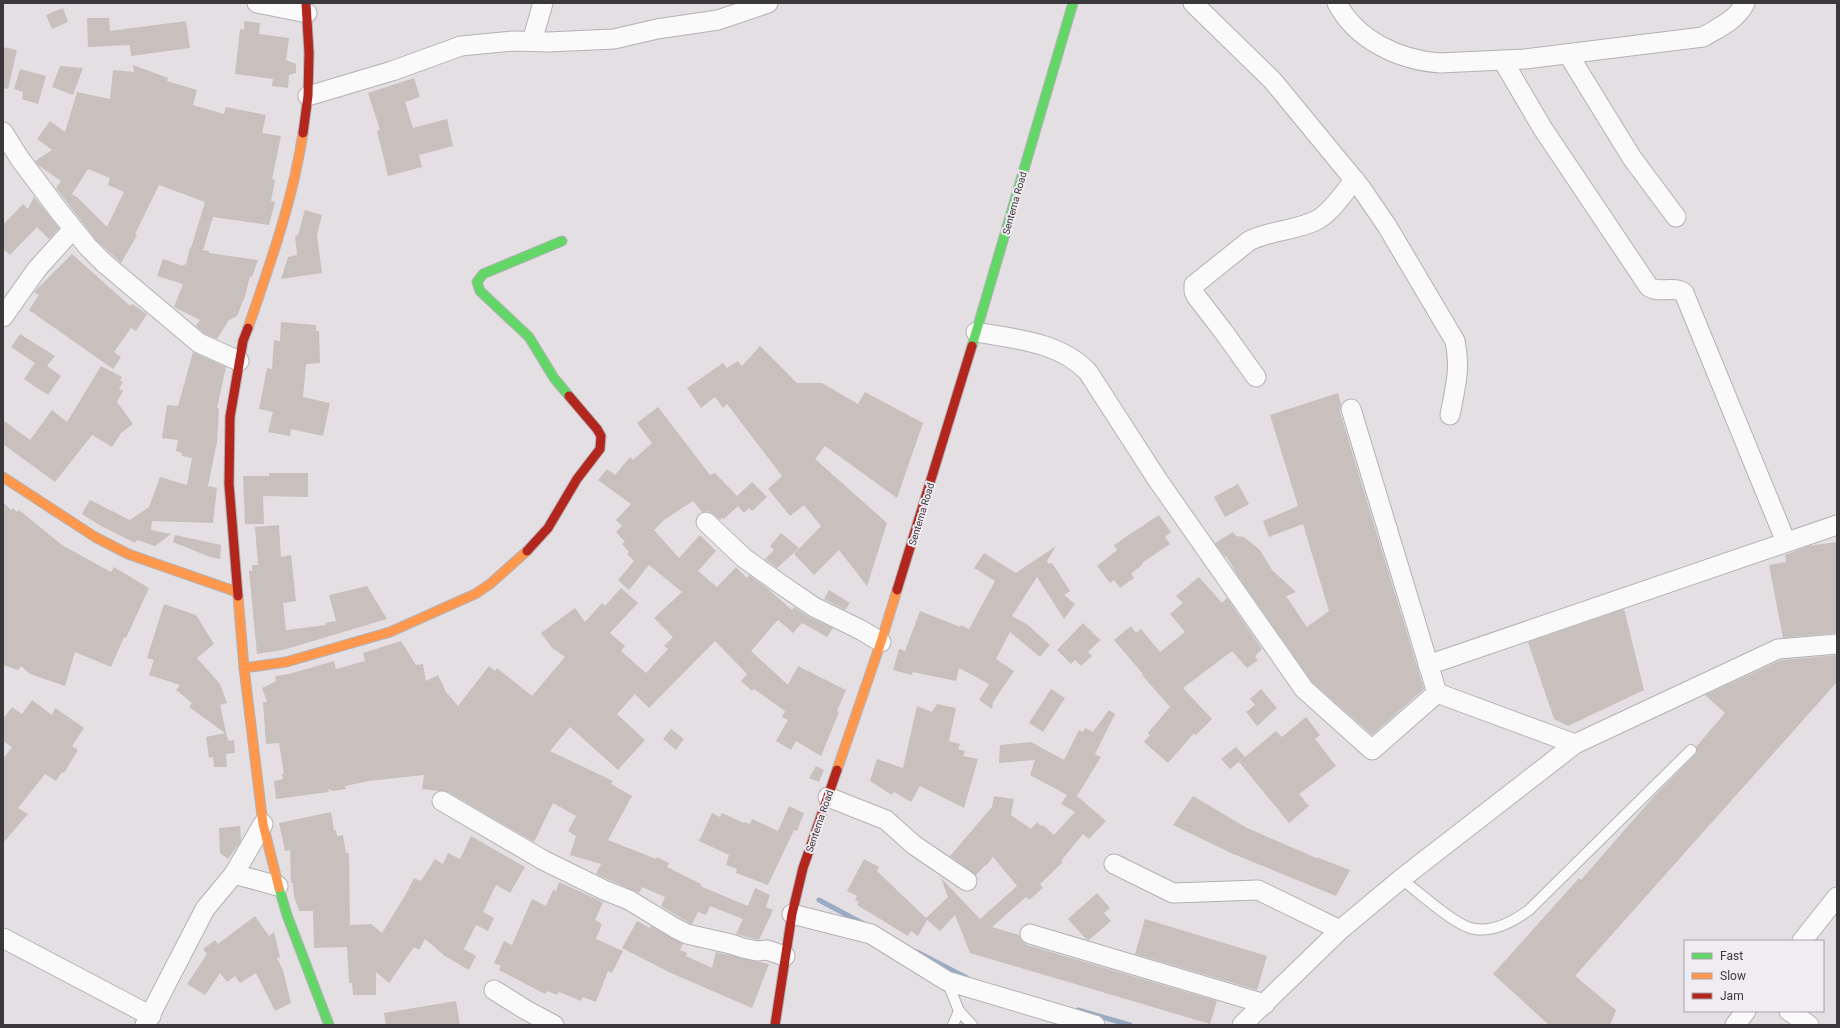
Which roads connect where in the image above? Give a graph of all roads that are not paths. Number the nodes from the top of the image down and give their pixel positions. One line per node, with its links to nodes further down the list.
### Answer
1 (257, 3): 8 (street)
2 (543, 3): 9 (street)
3 (768, 3): 9 (street)
4 (1073, 3): 19 (street, Sentema Road)
5 (1193, 3): 14 (street)
6 (1337, 3): 11 (street)
7 (1745, 3): 10 (street)
8 (306, 8): 12 (street)
9 (532, 42): 12 (street)
10 (1568, 54): 11 (street); 15 (street)
11 (1503, 61): 27 (street)
12 (308, 96): 20 (street)
13 (3, 132): 16 (street)
14 (1355, 180): 21 (street); 23 (street)
15 (1676, 217)
16 (73, 229): 18 (street); 20 (street)
17 (562, 240): 32 (street)
18 (3, 317)
19 (976, 332): 29 (street, Sentema Road); 33 (street)
20 (239, 361): 28 (street)
21 (1256, 377)
22 (1350, 409): 31 (street)
23 (1450, 415)
24 (3, 477): 28 (street)
25 (706, 522): 29 (street)
26 (1837, 525): 27 (street)
27 (1786, 542): 31 (street)
28 (237, 592): 32 (street)
29 (881, 642): 36 (street, Sentema Road)
30 (1837, 644): 34 (street)
31 (1428, 665): 33 (street)
32 (244, 668): 38 (street)
33 (1437, 694): 34 (street)
34 (1575, 744): 41 (street)
35 (1691, 750): 41 (lane)
36 (828, 797): 42 (street); 45 (street, Sentema Road)
37 (442, 800): 50 (street)
38 (263, 824): 40 (street); 43 (street)
39 (1114, 864): 46 (street)
40 (234, 874): 43 (street); 57 (street)
41 (1401, 879): 46 (street)
42 (967, 881)
43 (278, 886): 58 (street)
44 (1837, 897): 49 (street)
45 (792, 914): 50 (street, Sentema Road); 51 (street)
46 (1340, 930): 53 (street)
47 (1030, 934): 53 (street)
48 (3, 938): 57 (street)
49 (1803, 940)
50 (785, 956): 60 (street, Sentema Road)
51 (947, 981): 54 (lane); 63 (street)
52 (494, 990): 59 (street)
53 (1265, 1004): 64 (street)
54 (959, 1011): 61 (lane); 62 (lane)
55 (1745, 1012): 65 (street)
56 (1790, 1012): 66 (street)
57 (148, 1021)
58 (329, 1025)
59 (554, 1025)
60 (775, 1025)
61 (953, 1025)
62 (972, 1025)
63 (1095, 1025)
64 (1242, 1025)
65 (1735, 1025)
66 (1809, 1025)

